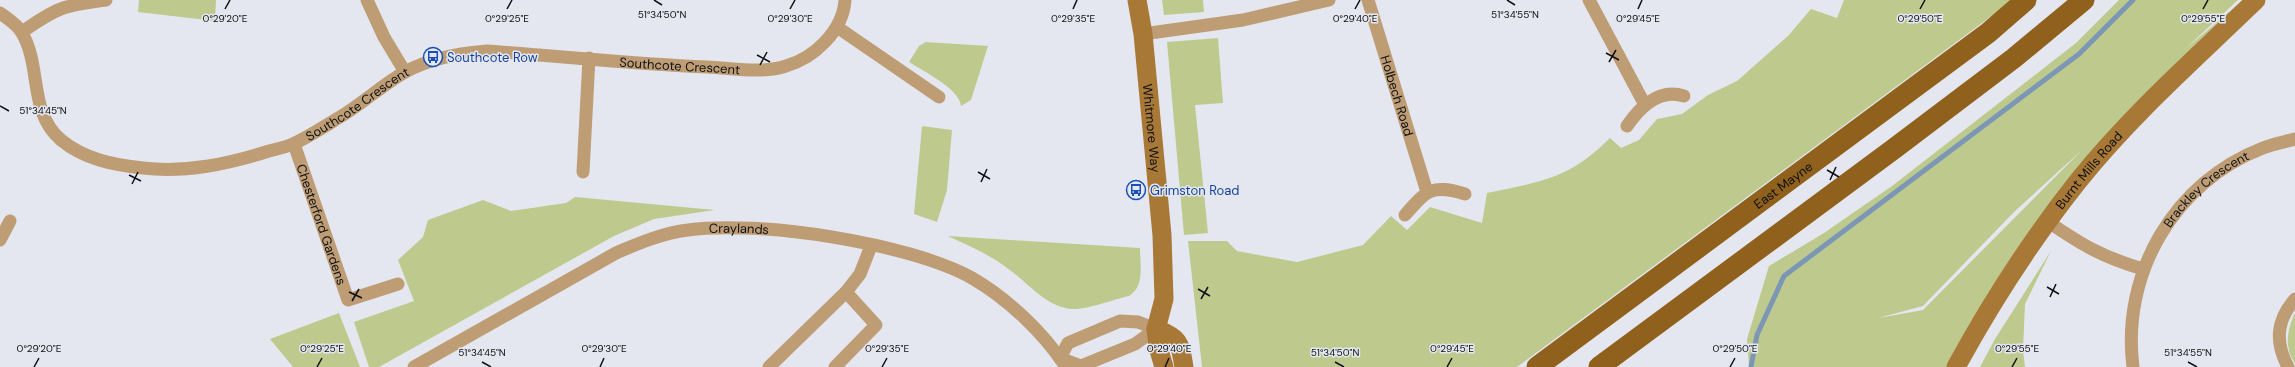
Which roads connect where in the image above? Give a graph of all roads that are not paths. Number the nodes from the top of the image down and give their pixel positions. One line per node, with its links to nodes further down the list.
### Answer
1 (106, 0): 13 (street)
2 (367, 0): 16 (street)
3 (845, 0): 12 (street, Southcote Crescent)
4 (1137, 0): 14 (street, Whitmore Way)
5 (1330, 0): 14 (street)
6 (1368, 0): 24 (street, Holbech Road)
7 (1589, 0): 19 (street)
8 (2026, 0): 42 (main road, East Mayne)
9 (2084, 0): 43 (main road)
10 (2256, 0): 28 (street, Burnt Mills Road)
11 (0, 13): 13 (street, Southcote Crescent)
12 (837, 27): 15 (street, Southcote Crescent); 18 (street)
13 (22, 32): 22 (street, Southcote Crescent)
14 (1142, 34): 35 (street, Whitmore Way)
15 (589, 58): 16 (street, Southcote Crescent); 23 (street)
16 (405, 72): 22 (street, Southcote Crescent)
17 (1684, 96): 19 (street)
18 (939, 97)
19 (1645, 105): 20 (street)
20 (1626, 126)
21 (2295, 139): 31 (street, Brackley Crescent)
22 (294, 144): 32 (street, Chesterford Gardens)
23 (583, 172)
24 (1428, 192): 25 (street); 26 (street)
25 (1465, 194)
26 (1405, 215)
27 (10, 221): 29 (street)
28 (2048, 221): 31 (street); 44 (street, Burnt Mills Road)
29 (0, 240)
30 (871, 246): 33 (street); 36 (street, Craylands); 37 (street, Craylands)
31 (2143, 269): 45 (street, Brackley Crescent)
32 (398, 284)
33 (846, 292): 38 (street); 39 (street)
34 (2295, 299): 46 (street)
35 (1156, 329): 36 (street); 36 (street); 40 (street, Whitmore Way); 41 (street)
36 (1063, 362)
37 (414, 367)
38 (769, 367)
39 (835, 367)
40 (1164, 367)
41 (1184, 367)
42 (1537, 367)
43 (1599, 367)
44 (1956, 367)
45 (2133, 367)
46 (2288, 367)

